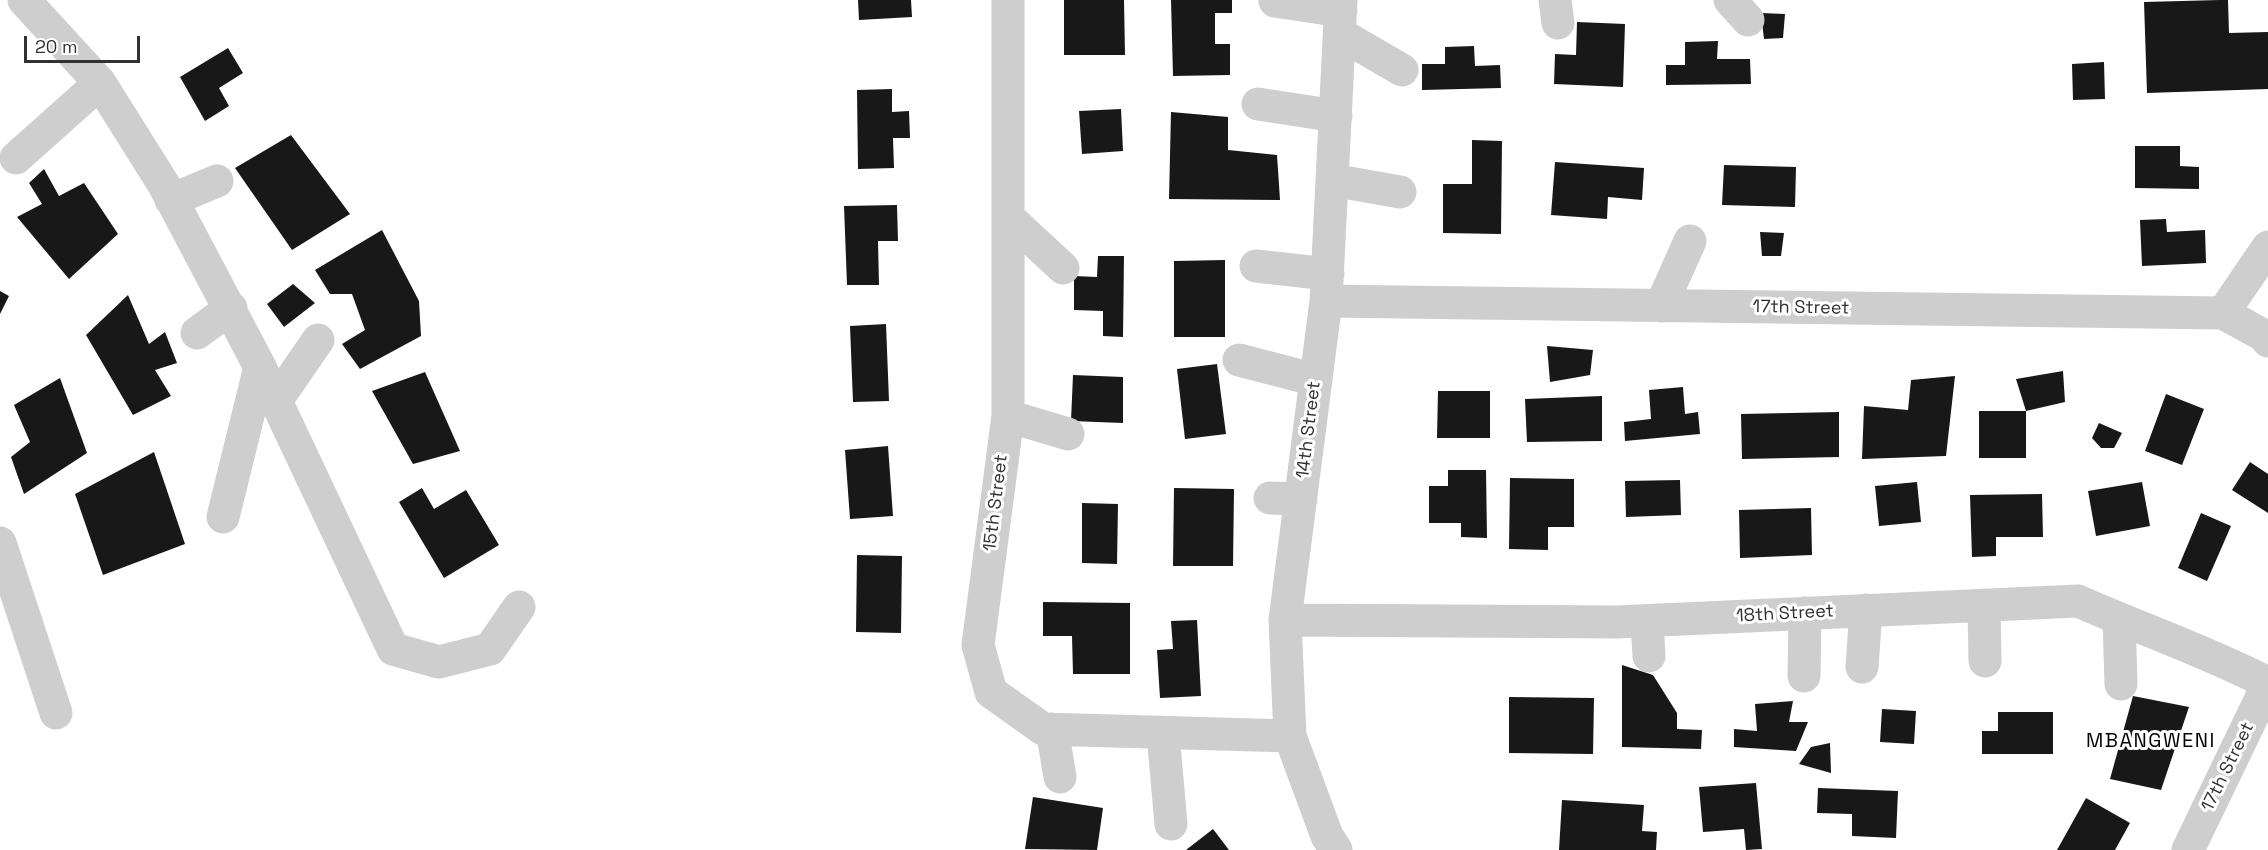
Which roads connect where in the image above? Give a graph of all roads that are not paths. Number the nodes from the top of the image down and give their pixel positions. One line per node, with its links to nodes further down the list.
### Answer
1 (24, 0): 6 (street)
2 (1008, 0): 14 (street, 15th Street)
3 (1275, 1): 4 (street)
4 (1341, 15): 5 (street); 8 (street, 14th Street)
5 (1402, 70)
6 (100, 83): 9 (street); 13 (street)
7 (1258, 104): 8 (street)
8 (1336, 116): 10 (street, 14th Street)
9 (16, 158)
10 (1332, 180): 12 (street); 19 (street, 14th Street)
11 (217, 181): 13 (street)
12 (1400, 192)
13 (171, 200): 21 (street)
14 (1010, 219): 18 (street); 30 (street, 15th Street)
15 (1690, 241): 20 (street)
16 (2268, 247): 22 (street)
17 (1256, 266): 19 (street, 17th Street)
18 (1063, 268)
19 (1327, 288): 20 (street, 17th Street); 28 (street, 14th Street)
20 (1661, 306): 22 (street, 17th Street)
21 (231, 308): 23 (street); 27 (street)
22 (2223, 313): 25 (street, 17th Street)
23 (197, 333)
24 (318, 340): 29 (street)
25 (2268, 341)
26 (1239, 360): 28 (street)
27 (260, 367): 29 (street); 32 (street)
28 (1316, 380): 38 (street, 14th Street)
29 (276, 401): 35 (street)
30 (1008, 416): 31 (street); 48 (street, 15th Street)
31 (1068, 434)
32 (223, 517)
33 (0, 543): 47 (street)
34 (1984, 605): 36 (street, 18th Street); 39 (street, 18th Street); 42 (street)
35 (519, 607)
36 (1866, 610): 37 (street, 18th Street); 43 (street)
37 (1804, 613): 40 (street, 18th Street); 44 (street)
38 (1285, 620): 40 (street, 18th Street); 50 (street, 14th Street)
39 (2120, 620): 45 (street, 18th Street); 46 (street)
40 (1647, 621): 41 (street)
41 (1649, 656)
42 (1985, 661)
43 (1862, 667)
44 (1804, 676)
45 (2268, 683): 54 (street, 17th Street)
46 (2121, 684)
47 (56, 713)
48 (1052, 729): 49 (street, 15th Street); 51 (street)
49 (1163, 734): 50 (street, 15th Street); 52 (street)
50 (1290, 736): 53 (street, 14th Street)
51 (1060, 777)
52 (1171, 824)
53 (1336, 850)
54 (2188, 850)

